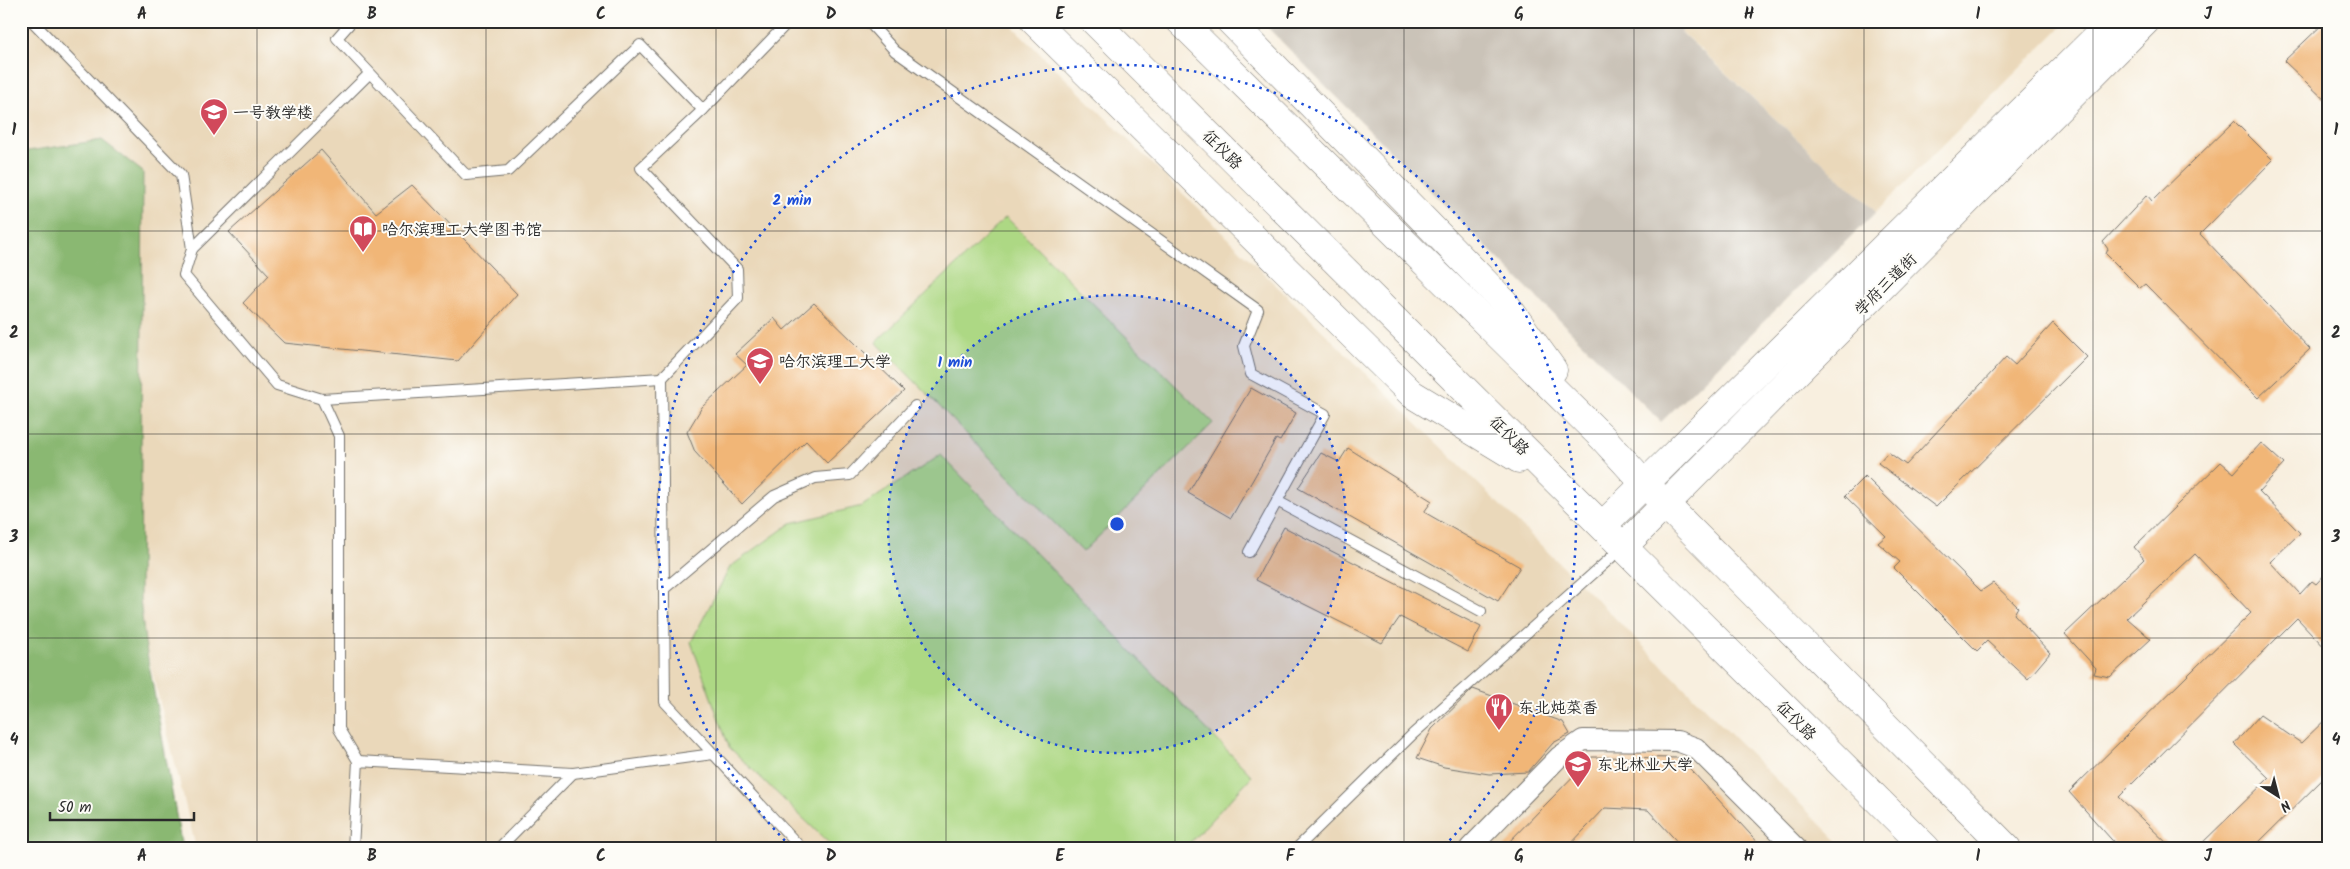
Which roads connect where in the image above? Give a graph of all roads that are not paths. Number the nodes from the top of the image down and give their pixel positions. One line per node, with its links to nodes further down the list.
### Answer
1 (32, 21): 14 (lane)
2 (337, 21): 11 (lane)
3 (790, 21): 13 (lane)
4 (868, 21): 21 (lane)
5 (1034, 21): 19 (main road)
6 (1094, 21): 19 (main road, 征仪路)
7 (1180, 21): 18 (main road)
8 (1230, 21): 18 (main road)
9 (2113, 21): 20 (main road, 学府三道街)
10 (2146, 21): 22 (main road, 学府三道街)
11 (348, 25): 12 (lane)
12 (370, 74): 13 (lane); 14 (lane)
13 (703, 110): 15 (lane)
14 (192, 249): 16 (lane)
15 (662, 378): 16 (lane); 26 (lane)
16 (322, 399): 29 (lane)
17 (915, 406): 26 (lane)
18 (1603, 438): 20 (main road)
19 (1558, 483): 23 (main road, 征仪路)
20 (1646, 485): 22 (main road); 23 (main road, 学府三道街)
21 (1277, 501): 25 (lane); 27 (lane)
22 (1667, 505): 24 (main road, 学府三道街); 38 (main road)
23 (1604, 526): 24 (main road, 征仪路)
24 (1624, 546): 34 (lane); 37 (main road, 征仪路)
25 (1249, 552)
26 (664, 589): 28 (lane)
27 (1481, 611)
28 (713, 754): 30 (lane); 33 (lane)
29 (358, 762): 30 (lane); 31 (lane)
30 (573, 772): 32 (lane)
31 (353, 848)
32 (499, 848)
33 (801, 848)
34 (1297, 848)
35 (1470, 848): 36 (street)
36 (1796, 848)
37 (1926, 848)
38 (2007, 848)

